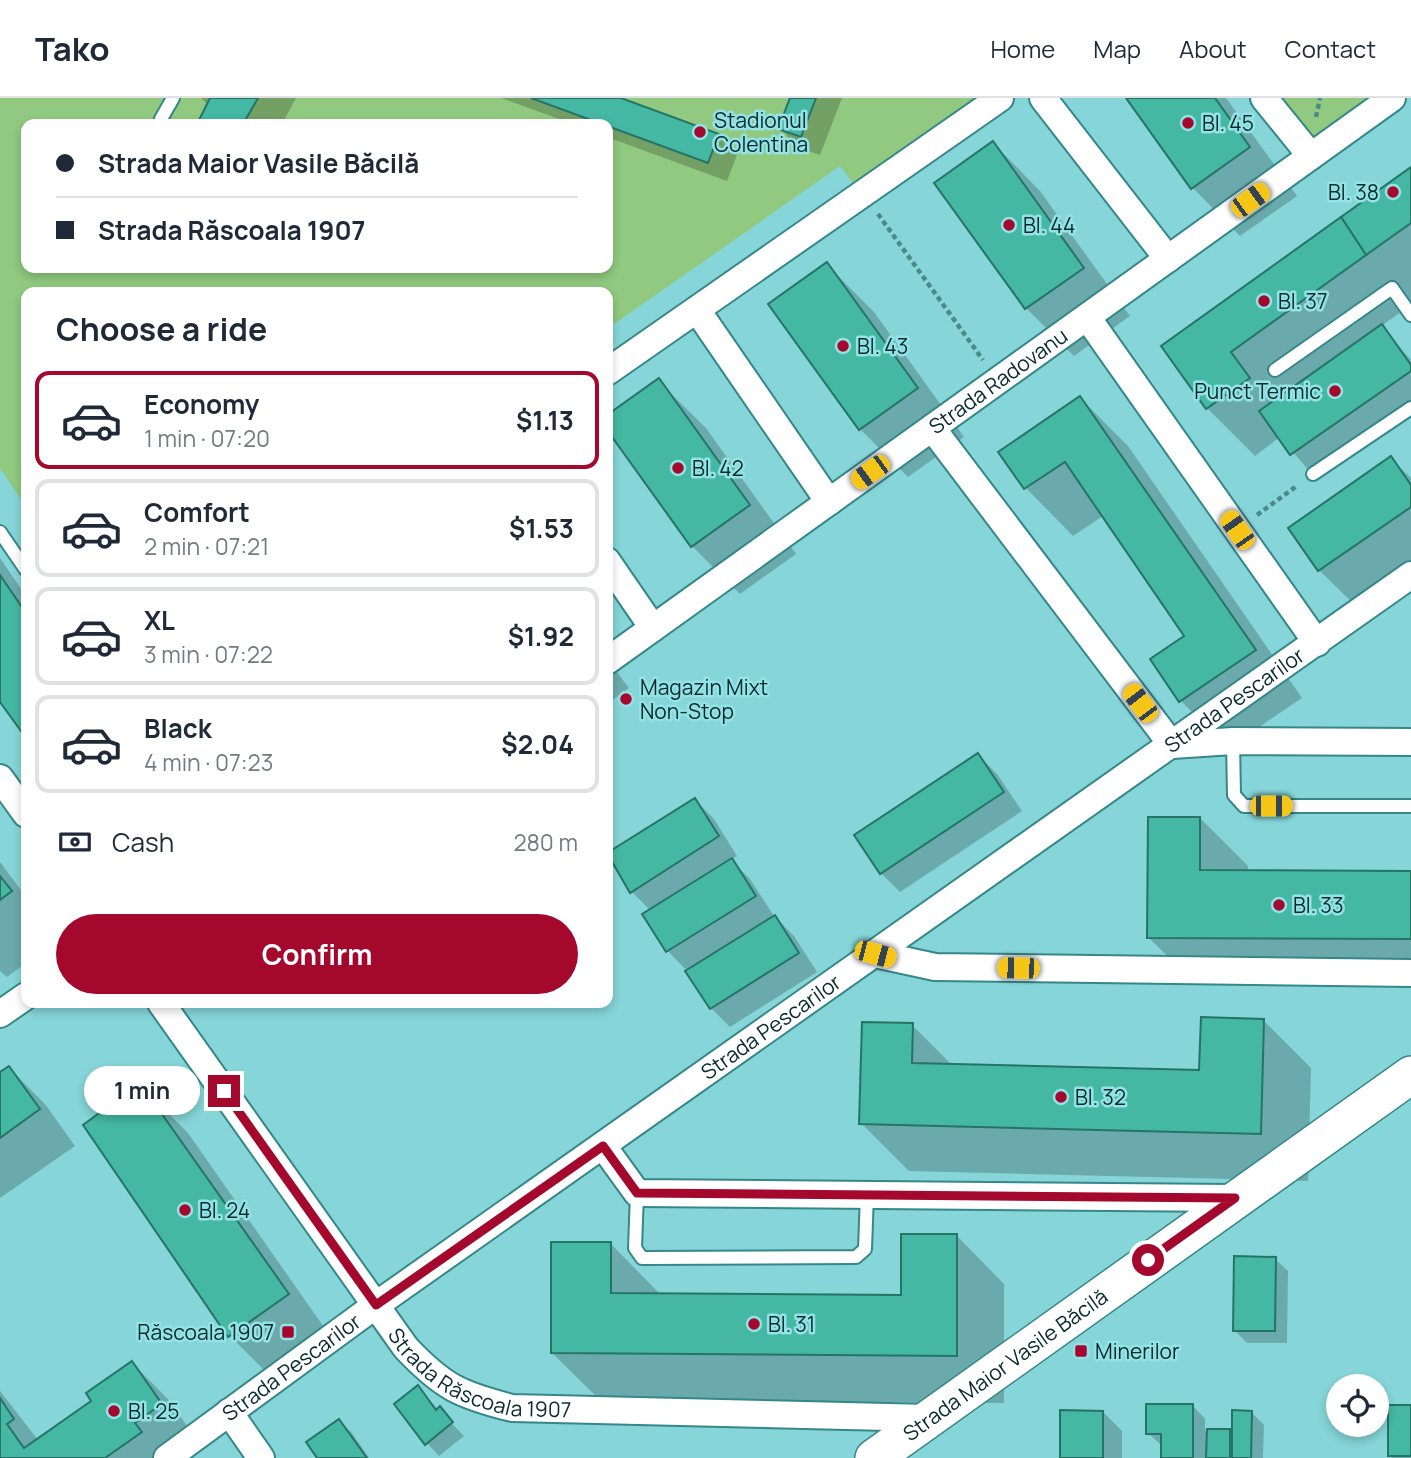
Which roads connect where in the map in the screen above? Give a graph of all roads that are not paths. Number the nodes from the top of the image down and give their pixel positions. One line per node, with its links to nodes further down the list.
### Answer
1 (173, 98): 6 (lane)
2 (1000, 98): 9 (street)
3 (1043, 98): 8 (street)
4 (1264, 98): 7 (street)
5 (1392, 98): 7 (street, Strada Radovanu)
6 (161, 119)
7 (1311, 156): 8 (street, Strada Radovanu)
8 (1168, 259): 11 (street, Strada Radovanu)
9 (697, 310): 12 (street); 17 (street)
10 (1411, 315): 13 (lane)
11 (1087, 317): 15 (street, Strada Radovanu); 23 (street)
12 (613, 368)
13 (1275, 370)
14 (1411, 408): 16 (lane)
15 (932, 428): 17 (street, Strada Radovanu); 27 (street)
16 (1313, 474)
17 (829, 502): 22 (street, Strada Radovanu)
18 (0, 532): 19 (lane)
19 (21, 563)
20 (613, 570): 22 (street)
21 (1411, 575): 23 (street, Strada Pescarilor)
22 (653, 628): 24 (street, Strada Radovanu)
23 (1317, 643): 27 (street, Strada Pescarilor)
24 (613, 657)
25 (1233, 741): 26 (street); 27 (street); 29 (lane)
26 (1411, 741)
27 (1172, 745): 31 (street, Strada Pescarilor)
28 (0, 778): 30 (street)
29 (1411, 806)
30 (21, 807)
31 (875, 954): 32 (street); 37 (street, Strada Pescarilor)
32 (1411, 973)
33 (21, 999): 35 (street)
34 (165, 1008): 41 (street, Strada Răscoala 1907)
35 (0, 1014)
36 (1411, 1075): 40 (street, Strada Maior Vasile Băcilă)
37 (603, 1146): 38 (street); 41 (street, Strada Pescarilor)
38 (637, 1193): 39 (street); 39 (lane)
39 (867, 1194): 40 (street)
40 (1235, 1198): 43 (street, Strada Maior Vasile Băcilă)
41 (376, 1305): 42 (street, Strada Pescarilor); 43 (street, Strada Răscoala 1907)
42 (229, 1412): 44 (street, Strada Pescarilor); 45 (street)
43 (930, 1418): 46 (street, Strada Maior Vasile Băcilă)
44 (167, 1458)
45 (261, 1458)
46 (874, 1458)

